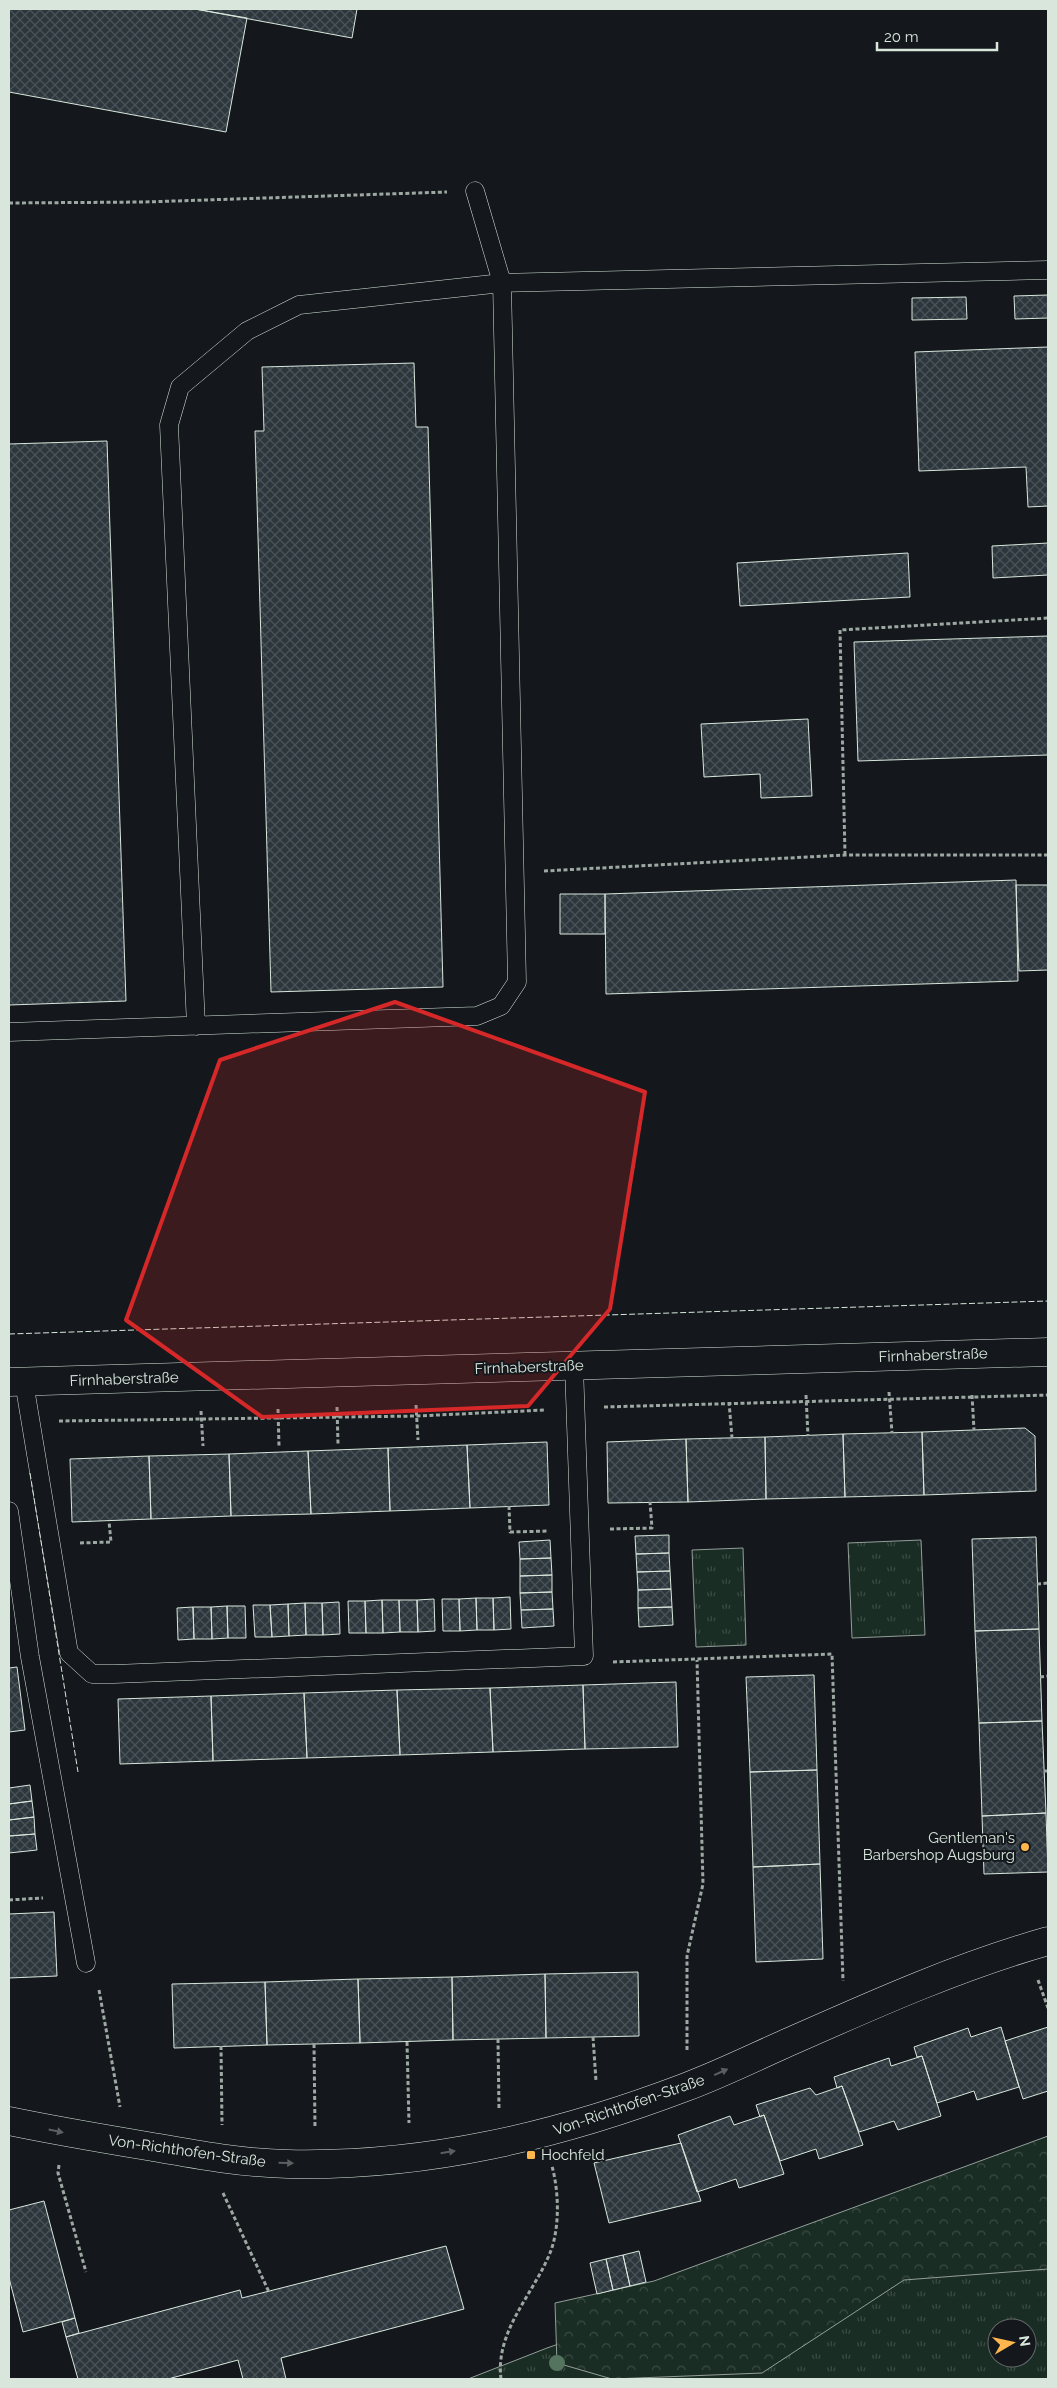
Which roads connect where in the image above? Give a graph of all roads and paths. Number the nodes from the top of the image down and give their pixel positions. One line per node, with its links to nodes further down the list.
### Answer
1 (475, 191): 2 (path); 4 (lane)
2 (9, 204)
3 (1048, 270): 4 (lane)
4 (502, 284): 8 (lane); 9 (lane)
5 (1048, 618): 6 (path)
6 (845, 855): 7 (path); 8 (path)
7 (1048, 855)
8 (516, 872): 9 (lane)
9 (196, 1026): 10 (lane)
10 (9, 1032)
11 (1048, 1352): 12 (street, Firnhaberstraße)
12 (970, 1354): 13 (street, Firnhaberstraße); 18 (path)
13 (888, 1356): 14 (street, Firnhaberstraße); 20 (path)
14 (804, 1359): 15 (street, Firnhaberstraße); 22 (path)
15 (727, 1361): 16 (street, Firnhaberstraße); 21 (path)
16 (574, 1366): 17 (street, Firnhaberstraße); 23 (lane)
17 (17, 1382): 24 (lane)
18 (972, 1396): 19 (path); 20 (path); 25 (path)
19 (1048, 1396)
20 (890, 1400): 22 (path); 26 (path)
21 (730, 1402): 22 (path); 23 (path); 28 (path)
22 (806, 1402): 27 (path)
23 (576, 1408): 24 (path); 34 (lane)
24 (32, 1421): 31 (lane)
25 (974, 1430)
26 (892, 1433)
27 (808, 1436)
28 (732, 1438)
29 (9, 1511): 38 (lane)
30 (109, 1521): 31 (path)
31 (52, 1545): 34 (lane)
32 (1037, 1584): 33 (path)
33 (1048, 1584)
34 (584, 1656): 35 (path)
35 (697, 1660): 42 (path); 48 (path)
36 (1048, 1676): 37 (path)
37 (1040, 1677)
38 (73, 1897): 39 (path); 41 (lane)
39 (9, 1900)
40 (1048, 1941): 42 (street, Von-Richthofen-Straße)
41 (86, 1963): 53 (path)
42 (844, 2018): 48 (street, Von-Richthofen-Straße, one-way to 42)
43 (593, 2037): 49 (path)
44 (498, 2039): 54 (path)
45 (407, 2042): 55 (path)
46 (314, 2044): 57 (path)
47 (220, 2046): 56 (path)
48 (688, 2086): 49 (street, Von-Richthofen-Straße)
49 (600, 2118): 52 (street, Von-Richthofen-Straße)
50 (9, 2121): 51 (street, Von-Richthofen-Straße, one-way to 51)
51 (65, 2133): 53 (street, Von-Richthofen-Straße); 58 (path)
52 (544, 2134): 54 (street, Von-Richthofen-Straße); 60 (path)
53 (126, 2142): 56 (street, Von-Richthofen-Straße)
54 (500, 2144): 55 (street, Von-Richthofen-Straße, one-way to 54)
55 (410, 2158): 57 (street, Von-Richthofen-Straße)
56 (223, 2159): 57 (street, Von-Richthofen-Straße, one-way to 57); 59 (path)
57 (315, 2164)
58 (86, 2272)
59 (269, 2292)
60 (500, 2379)

